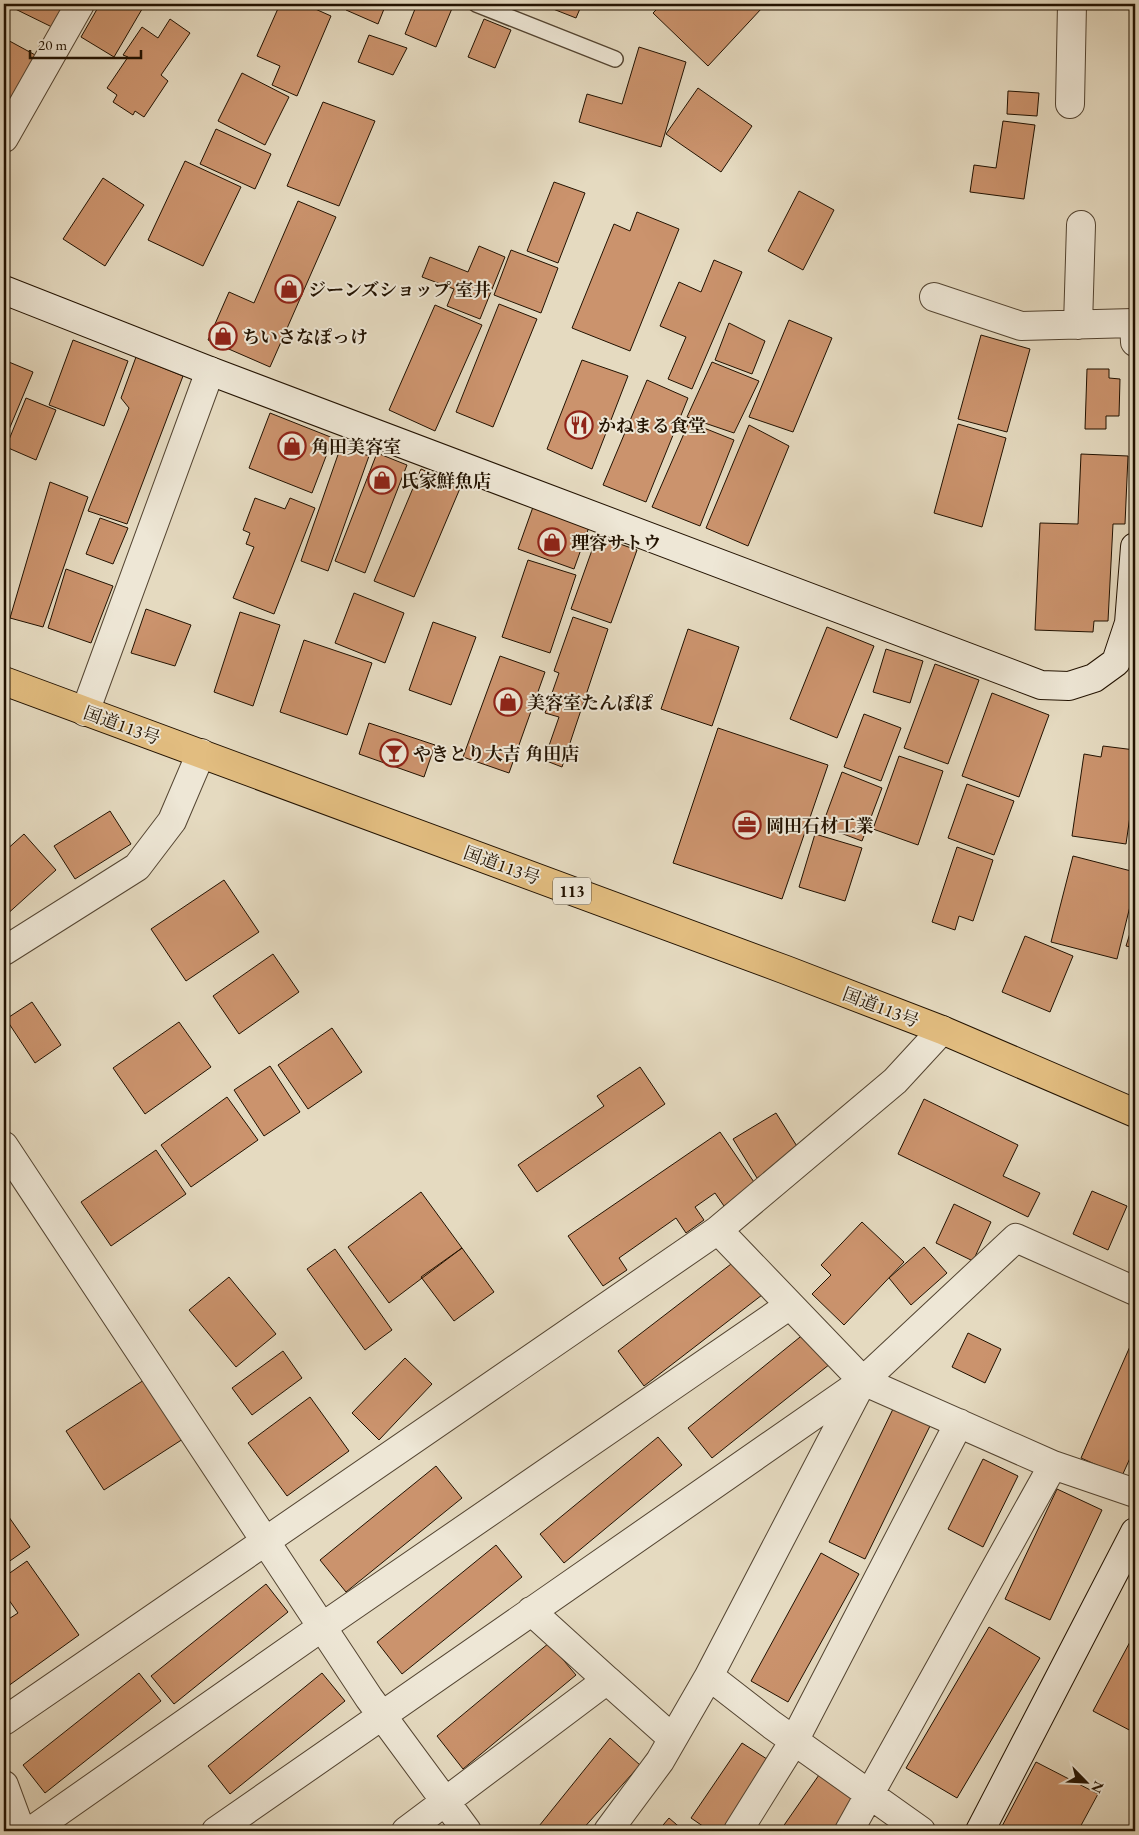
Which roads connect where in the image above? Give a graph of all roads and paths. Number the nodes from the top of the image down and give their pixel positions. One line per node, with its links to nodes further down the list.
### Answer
1 (80, 4): 6 (street)
2 (476, 4): 4 (lane)
3 (1072, 4): 5 (street)
4 (615, 59)
5 (1070, 104)
6 (4, 138)
7 (1081, 225): 10 (street)
8 (4, 290): 12 (street)
9 (934, 297): 10 (street)
10 (1078, 325): 11 (street)
11 (1135, 342)
12 (210, 371): 13 (street); 15 (street)
13 (1135, 547)
14 (4, 681): 15 (highway, 国道113号 / 113)
15 (86, 712): 16 (highway, 国道113号 / 113)
16 (201, 754): 17 (street); 18 (highway, 国道113号 / 113)
17 (4, 951)
18 (942, 1030): 19 (highway, 国道113号 / 113); 21 (street)
19 (1135, 1113)
20 (4, 1146): 29 (street)
21 (718, 1230): 23 (street); 29 (street)
22 (1135, 1291): 24 (street)
23 (790, 1305): 24 (street); 31 (street)
24 (863, 1380): 25 (street); 30 (street); 32 (street)
25 (959, 1423): 26 (street); 37 (street)
26 (1053, 1465): 27 (street); 39 (street)
27 (1135, 1493)
28 (1135, 1532): 50 (street)
29 (264, 1540): 31 (street); 35 (street)
30 (531, 1611): 33 (street); 34 (street)
31 (322, 1627): 34 (street); 42 (street)
32 (709, 1676): 36 (street); 37 (street)
33 (607, 1680): 36 (street); 40 (street)
34 (382, 1715): 40 (street); 43 (street)
35 (4, 1721)
36 (672, 1738): 46 (street)
37 (794, 1741): 39 (street); 47 (street)
38 (4, 1786): 41 (street)
39 (870, 1795): 48 (street); 49 (street)
40 (446, 1802): 44 (street); 45 (street)
41 (22, 1831)
42 (31, 1831)
43 (216, 1831)
44 (406, 1831)
45 (467, 1831)
46 (608, 1831)
47 (738, 1831)
48 (849, 1831)
49 (921, 1831)
50 (980, 1831)

